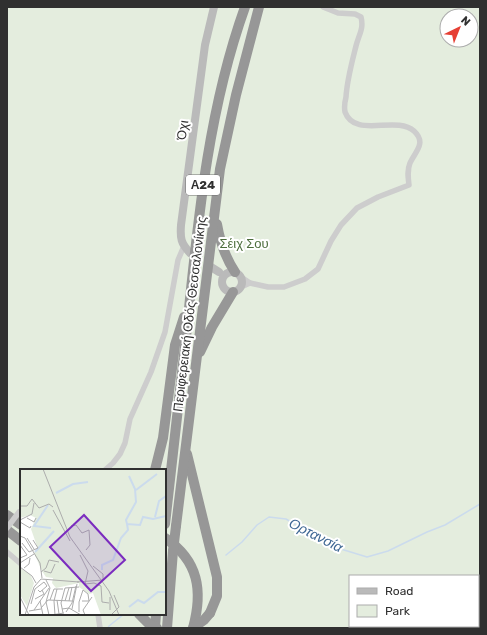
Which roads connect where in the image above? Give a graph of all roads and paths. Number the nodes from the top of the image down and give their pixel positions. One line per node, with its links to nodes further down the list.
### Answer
1 (214, 7): 8 (main road, Όχι)
2 (240, 7): 6 (highway)
3 (245, 7): 6 (highway, Περιφερειακή Οδός Θεσσαλονίκης / Α24)
4 (259, 7): 7 (highway, Περιφερειακή Οδός Θεσσαλονίκης / Α24)
5 (323, 7): 12 (street)
6 (228, 63): 14 (highway, Περιφερειακή Οδός Θεσσαλονίκης / Α24)
7 (215, 212): 11 (highway); 17 (highway, Περιφερειακή Οδός Θεσσαλονίκης / Α24)
8 (184, 246): 9 (main road); 15 (street)
9 (190, 253)
10 (211, 266): 11 (main road)
11 (230, 273): 12 (street); 13 (main road); 13 (main road)
12 (250, 283): 13 (street)
13 (237, 289): 17 (highway)
14 (188, 308): 16 (highway); 26 (highway, Περιφερειακή Οδός Θεσσαλονίκης / Α24)
15 (165, 332): 16 (street); 20 (street)
16 (179, 332): 18 (highway)
17 (196, 359): 19 (highway, Περιφερειακή Οδός Θεσσαλονίκης / Α24)
18 (163, 438): 21 (highway); 22 (highway)
19 (185, 444): 42 (highway, Περιφερειακή Οδός Θεσσαλονίκης / Α24, bridge); 43 (highway, bridge)
20 (106, 469)
21 (155, 469)
22 (161, 469)
23 (7, 509): 24 (highway)
24 (20, 513): 29 (street, bridge)
25 (7, 515): 27 (highway)
26 (166, 515)
27 (20, 524)
28 (7, 525): 30 (highway)
29 (7, 529): 32 (highway)
30 (20, 533)
31 (166, 539): 43 (highway)
32 (20, 540)
33 (7, 552): 34 (street)
34 (20, 563)
35 (98, 615): 39 (street)
36 (140, 615): 41 (highway, bridge)
37 (146, 615): 40 (highway)
38 (156, 615): 41 (highway)
39 (100, 628)
40 (144, 628)
41 (156, 628)
42 (167, 628)
43 (193, 628)

